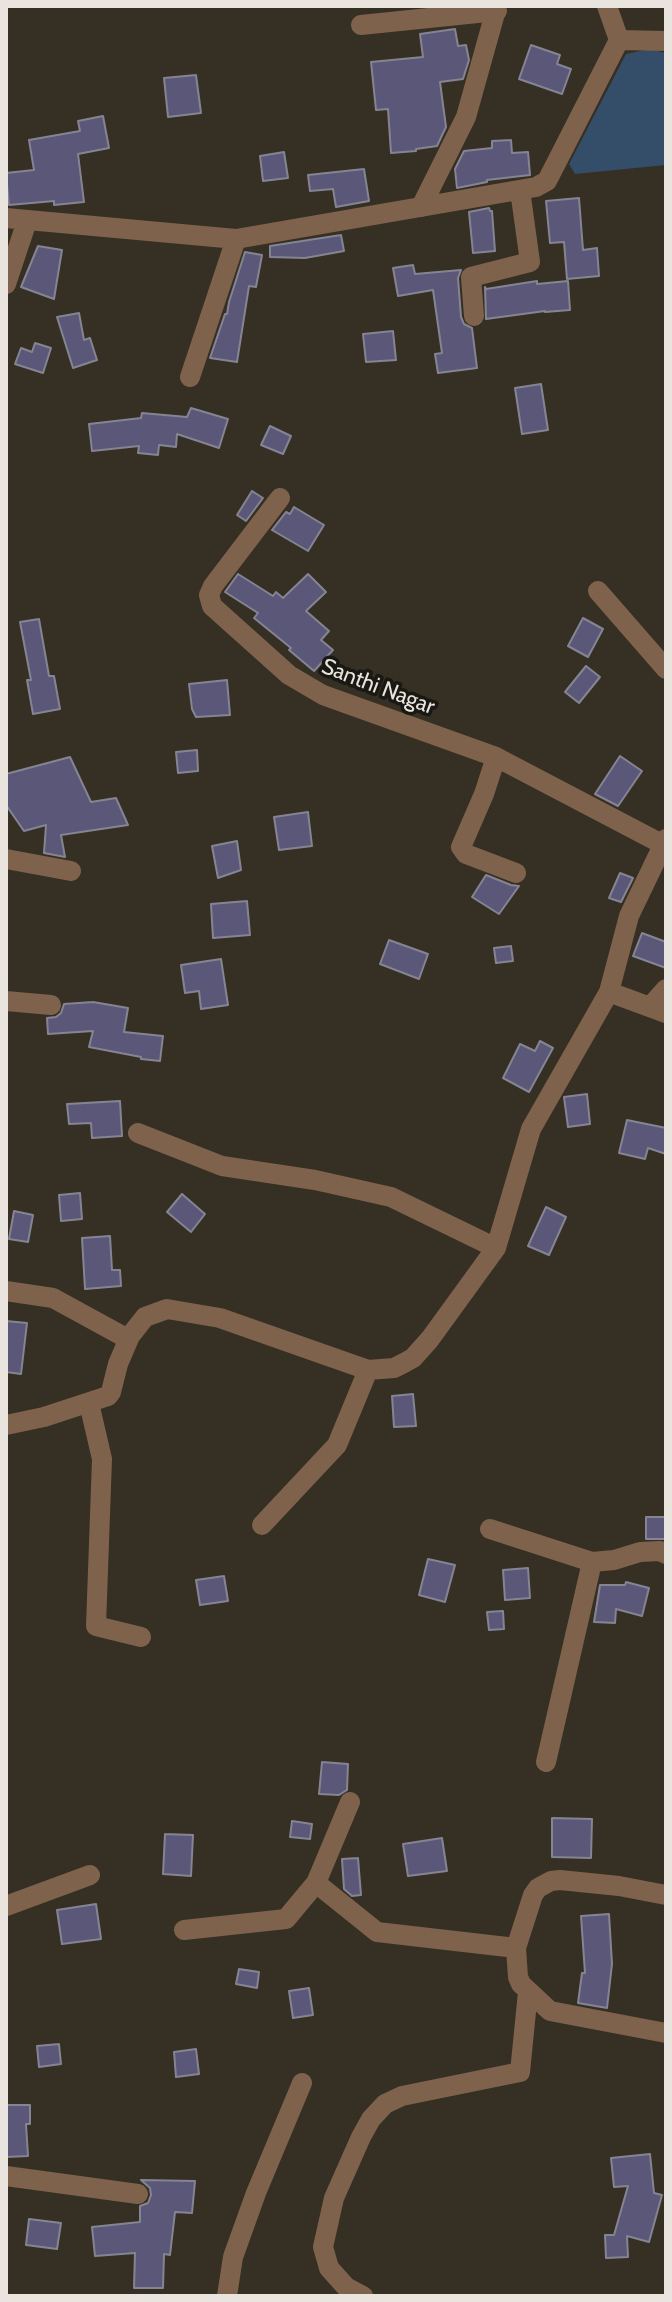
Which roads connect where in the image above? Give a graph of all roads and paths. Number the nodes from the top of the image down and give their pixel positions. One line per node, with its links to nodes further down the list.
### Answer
1 (607, 6): 4 (street)
2 (497, 9): 3 (street); 7 (street)
3 (361, 25)
4 (619, 40): 5 (street); 6 (street)
5 (666, 41)
6 (520, 190): 7 (street); 11 (street)
7 (421, 207): 9 (street)
8 (16, 219): 9 (street); 10 (street)
9 (236, 239): 12 (street)
10 (6, 284)
11 (474, 316)
12 (190, 377)
13 (280, 498): 16 (street, Santhi Nagar)
14 (598, 591): 15 (street)
15 (666, 669)
16 (496, 757): 17 (street, Santhi Nagar); 20 (street)
17 (664, 841): 22 (street)
18 (6, 859): 19 (street)
19 (71, 871)
20 (516, 873)
21 (666, 989): 25 (street)
22 (609, 992): 25 (street); 27 (street)
23 (6, 1001): 24 (street)
24 (51, 1005)
25 (658, 1010)
26 (138, 1133): 27 (street)
27 (496, 1248): 30 (street)
28 (6, 1291): 29 (street)
29 (128, 1339): 30 (street); 31 (street)
30 (368, 1370): 33 (street)
31 (89, 1403): 32 (street); 37 (street)
32 (6, 1425)
33 (262, 1525)
34 (490, 1529): 36 (street)
35 (666, 1554): 36 (street)
36 (592, 1562): 38 (street)
37 (141, 1637)
38 (546, 1762)
39 (350, 1802): 41 (street)
40 (90, 1875): 43 (street)
41 (316, 1883): 44 (street); 45 (street)
42 (666, 1895): 45 (street)
43 (6, 1906)
44 (184, 1930)
45 (516, 1948): 46 (street)
46 (528, 1992): 47 (street); 52 (street)
47 (666, 2033)
48 (302, 2083): 51 (street)
49 (6, 2176): 50 (street)
50 (138, 2194)
51 (227, 2296)
52 (363, 2296)

